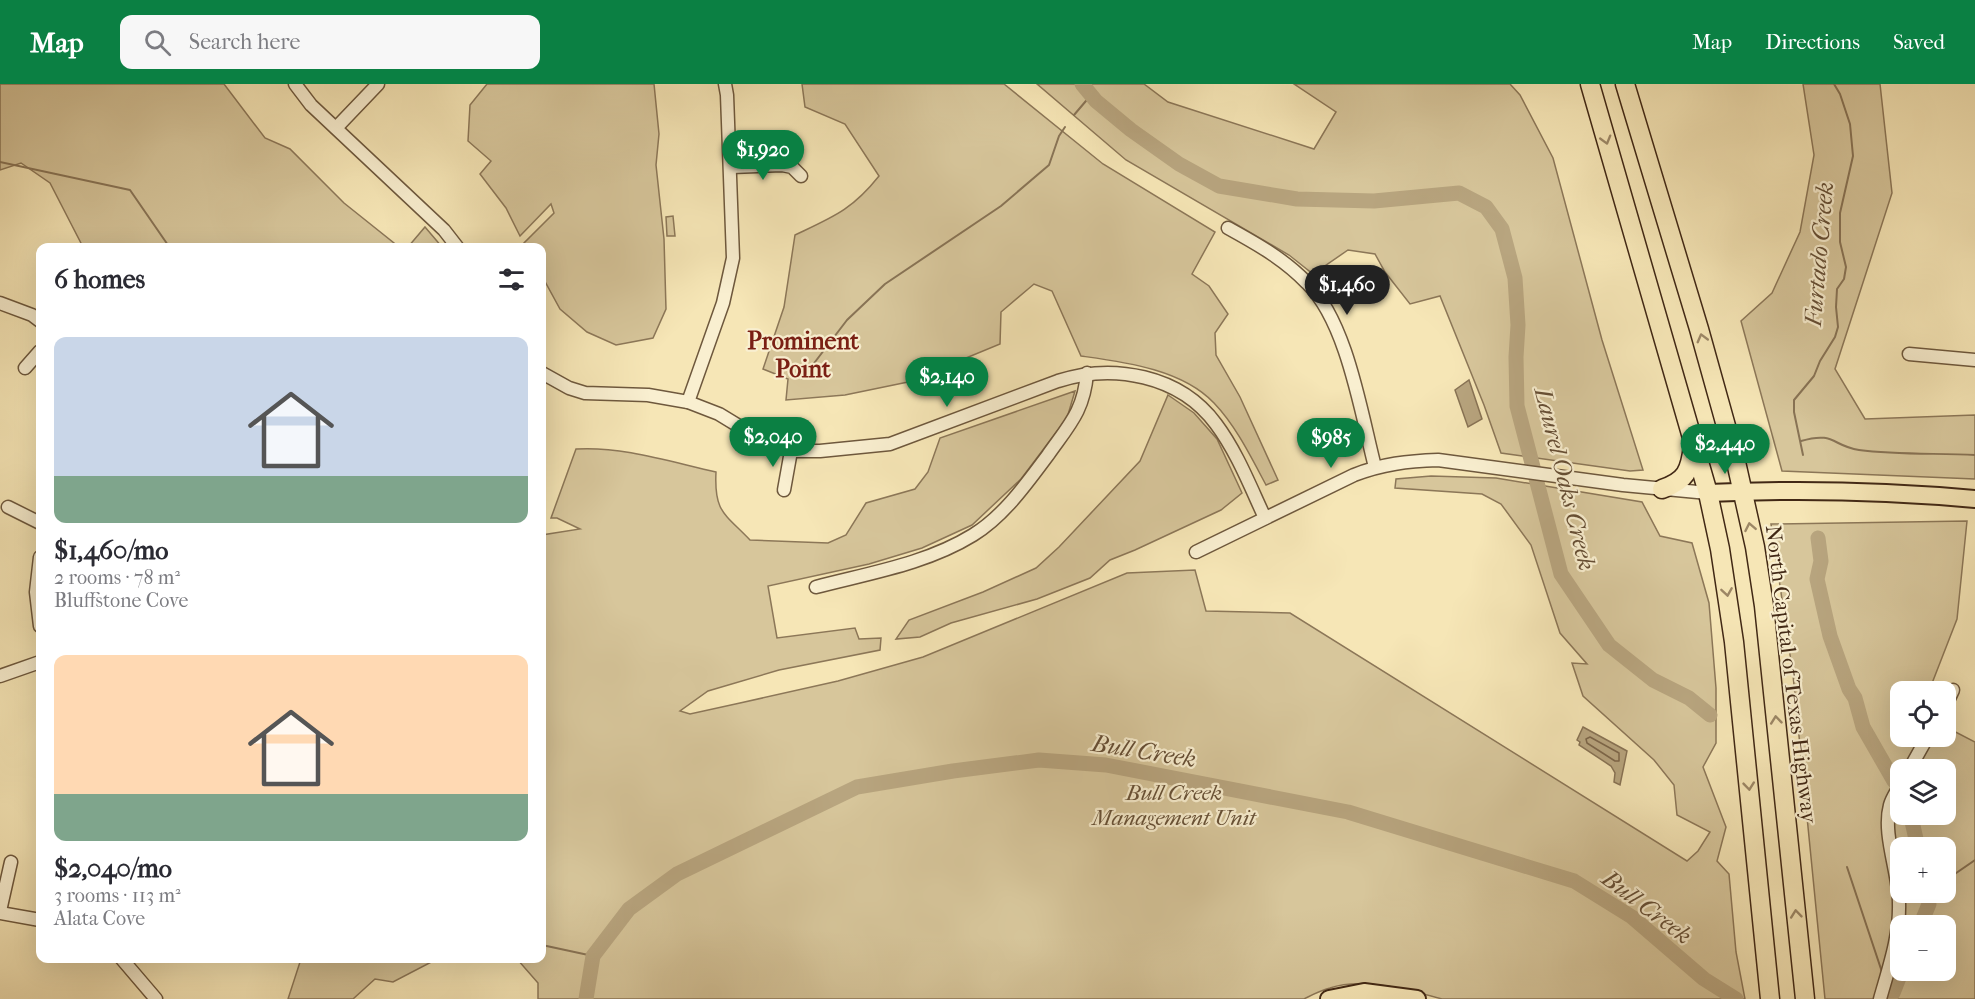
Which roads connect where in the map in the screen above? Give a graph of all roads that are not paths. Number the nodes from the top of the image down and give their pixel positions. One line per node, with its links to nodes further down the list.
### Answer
1 (295, 84): 6 (street)
2 (378, 84): 6 (street)
3 (725, 84): 7 (street)
4 (1590, 84): 20 (highway, one-way to 20)
5 (1625, 84): 25 (highway, North Capital of Texas Highway, one-way to 5)
6 (336, 128): 10 (street)
7 (731, 167): 8 (street); 19 (street)
8 (801, 176)
9 (1228, 228): 22 (street)
10 (454, 243)
11 (0, 303): 12 (street)
12 (36, 318)
13 (1909, 354): 15 (street)
14 (36, 356): 16 (street)
15 (1975, 360)
16 (25, 368)
17 (1086, 373): 21 (street); 29 (street); 32 (street)
18 (546, 375): 19 (street)
19 (688, 402): 21 (street)
20 (1693, 442): 23 (highway); 26 (highway)
21 (791, 452): 24 (street)
22 (1375, 467): 23 (street); 29 (street)
23 (1662, 489): 26 (street)
24 (784, 490)
25 (1743, 491): 26 (main road); 27 (main road); 44 (highway, North Capital of Texas Highway, one-way to 25)
26 (1708, 493): 43 (highway, one-way to 43)
27 (1975, 499)
28 (8, 507): 30 (street)
29 (1265, 518): 31 (street)
30 (36, 521)
31 (1196, 552)
32 (816, 587)
33 (36, 663): 34 (street)
34 (0, 676)
35 (1890, 805): 45 (street)
36 (11, 861): 37 (street)
37 (0, 912): 38 (street)
38 (36, 919)
39 (126, 963): 40 (street)
40 (156, 999)
41 (1329, 999): 42 (main road)
42 (1417, 999)
43 (1770, 999)
44 (1804, 999)
45 (1880, 999)

